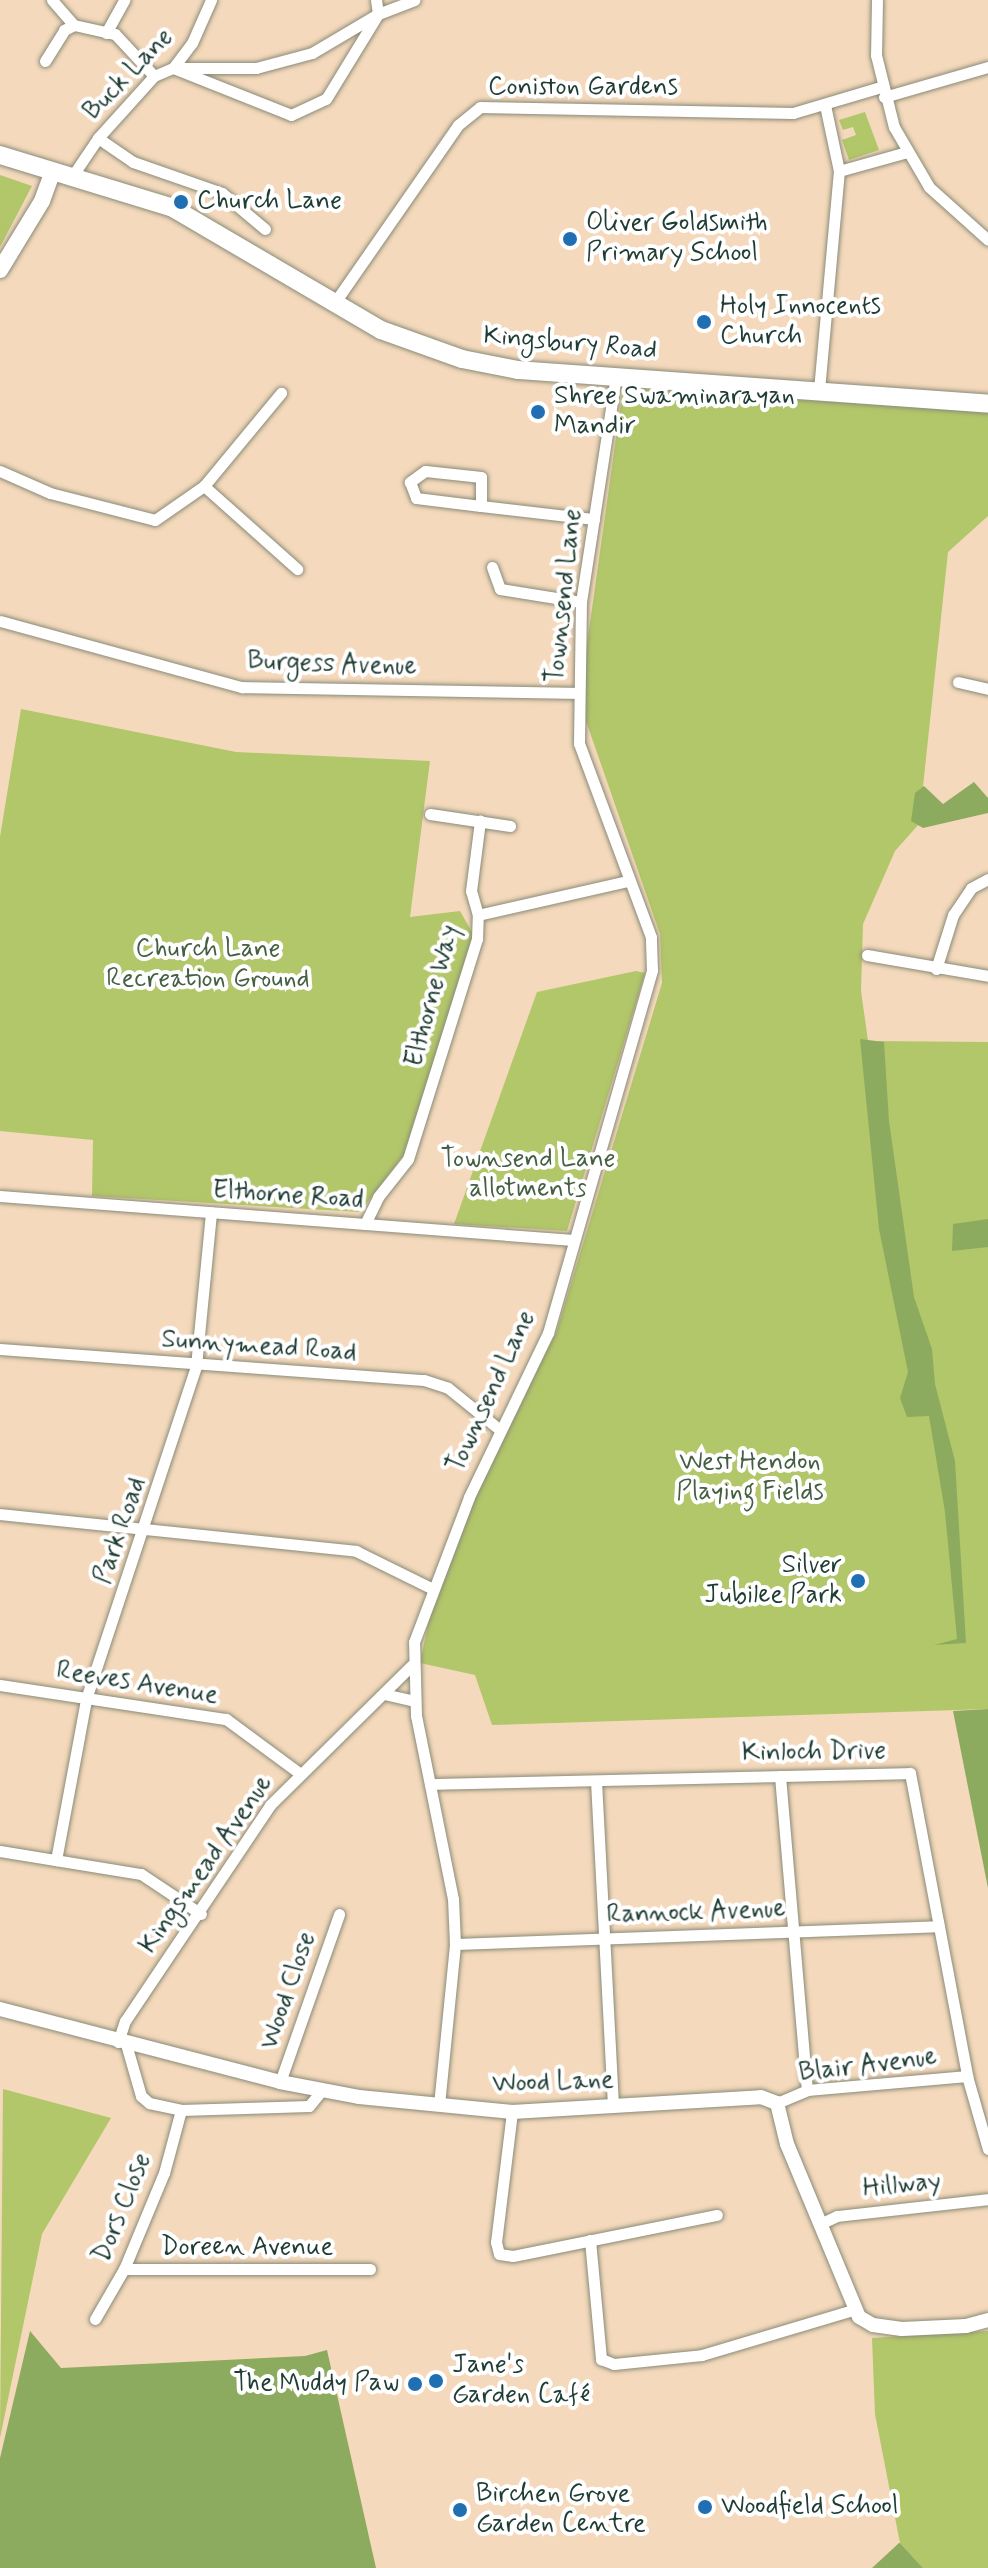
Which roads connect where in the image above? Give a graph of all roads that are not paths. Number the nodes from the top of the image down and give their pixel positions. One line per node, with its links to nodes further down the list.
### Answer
1 (52, 0): 8 (street)
2 (124, 0): 9 (street)
3 (211, 0): 12 (street, Buck Lane)
4 (376, 0): 7 (street)
5 (414, 0): 7 (street)
6 (877, 0): 14 (street)
7 (378, 14): 12 (street); 12 (street)
8 (74, 25): 9 (street); 10 (street)
9 (106, 33): 13 (street)
10 (45, 61)
11 (988, 67): 14 (street, Coniston Gardens)
12 (173, 68): 13 (street, Buck Lane)
13 (154, 76): 16 (street, Buck Lane)
14 (883, 92): 15 (street, Coniston Gardens); 17 (street)
15 (825, 105): 19 (street); 24 (street, Coniston Gardens)
16 (98, 138): 20 (street, Buck Lane); 21 (street)
17 (907, 152): 19 (street); 22 (street)
18 (0, 155): 20 (main road, Kingsbury Road)
19 (839, 171): 26 (street)
20 (62, 175): 23 (main road); 24 (main road, Kingsbury Road)
21 (265, 229)
22 (988, 240)
23 (0, 270)
24 (333, 305): 25 (main road, Kingsbury Road)
25 (616, 376): 26 (main road, Kingsbury Road); 32 (street, Townsend Lane)
26 (819, 390): 28 (main road, Kingsbury Road)
27 (281, 393): 30 (street)
28 (988, 404)
29 (0, 471): 30 (street)
30 (204, 486): 34 (street)
31 (481, 506): 31 (street); 32 (street)
32 (594, 519): 35 (street, Townsend Lane)
33 (492, 567): 35 (street)
34 (297, 569)
35 (581, 602): 39 (street, Townsend Lane)
36 (0, 621): 39 (street, Burgess Avenue)
37 (958, 682): 38 (street)
38 (988, 689)
39 (576, 693): 44 (street, Townsend Lane)
40 (430, 814): 41 (street)
41 (480, 821): 42 (street); 45 (street)
42 (510, 826)
43 (988, 879): 47 (street)
44 (628, 881): 45 (street, Elthorne Way); 52 (street, Townsend Lane)
45 (478, 915): 51 (street, Elthorne Way)
46 (867, 955): 47 (street)
47 (936, 969): 48 (street)
48 (988, 976)
49 (0, 1196): 50 (street, Elthorne Road)
50 (211, 1213): 51 (street, Elthorne Road); 54 (street, Park Road)
51 (365, 1224): 52 (street, Elthorne Road)
52 (573, 1240): 55 (street, Townsend Lane)
53 (0, 1349): 54 (street, Sunnymead Road)
54 (196, 1366): 55 (street, Sunnymead Road); 57 (street, Park Road)
55 (500, 1430): 58 (street, Townsend Lane)
56 (0, 1514): 57 (street)
57 (145, 1529): 58 (street); 62 (street, Park Road)
58 (431, 1588): 59 (street, Townsend Lane)
59 (412, 1665): 61 (street, Kingsmead Avenue); 63 (street, Townsend Lane)
60 (0, 1685): 62 (street, Reeves Avenue)
61 (384, 1694): 63 (street); 64 (street, Kingsmead Avenue)
62 (86, 1699): 64 (street, Reeves Avenue); 69 (street, Park Road)
63 (414, 1701): 67 (street, Townsend Lane)
64 (298, 1772): 70 (street, Kingsmead Avenue)
65 (780, 1776): 66 (street, Kinloch Drive); 72 (street, Kinloch Drive); 73 (street)
66 (596, 1781): 67 (street, Kinloch Drive); 74 (street)
67 (430, 1784): 75 (street, Townsend Lane)
68 (0, 1851): 69 (street)
69 (56, 1860): 70 (street)
70 (201, 1914): 77 (street, Kingsmead Avenue)
71 (339, 1914): 79 (street, Wood Close)
72 (939, 1926): 73 (street, Rannock Avenue); 78 (street, Kinloch Drive)
73 (794, 1932): 74 (street, Rannock Avenue); 81 (street)
74 (604, 1939): 75 (street, Rannock Avenue); 84 (street)
75 (455, 1944): 83 (street, Townsend Lane)
76 (0, 2009): 77 (street, Wood Lane)
77 (122, 2043): 79 (street, Wood Lane); 85 (street)
78 (967, 2076): 81 (street, Blair Avenue); 87 (street, Kinloch Drive)
79 (280, 2082): 80 (street, Wood Lane)
80 (322, 2090): 83 (street, Wood Lane); 85 (street)
81 (807, 2090): 82 (street, Blair Avenue)
82 (777, 2103): 84 (street, Wood Lane); 90 (street)
83 (439, 2105): 86 (street, Wood Lane)
84 (613, 2106): 86 (street, Wood Lane)
85 (181, 2110): 92 (street, Dors Close)
86 (512, 2112): 91 (street)
87 (988, 2149)
88 (988, 2199): 90 (street, Hillway)
89 (717, 2215): 91 (street)
90 (822, 2223): 94 (street)
91 (590, 2240): 94 (street)
92 (124, 2269): 93 (street, Doreen Avenue); 95 (street, Dors Close)
93 (370, 2269)
94 (853, 2310): 96 (street)
95 (95, 2319)
96 (988, 2320)

